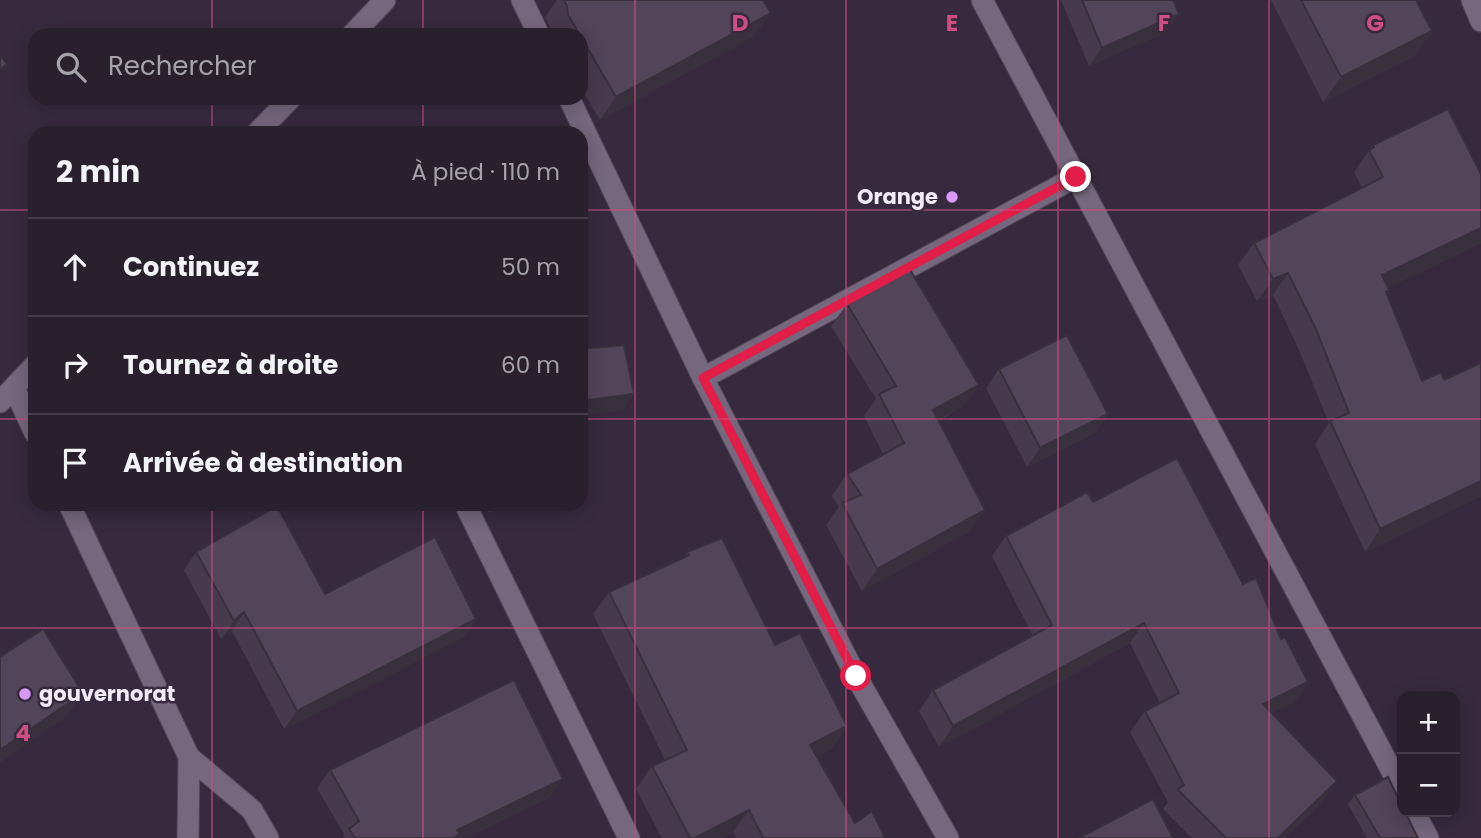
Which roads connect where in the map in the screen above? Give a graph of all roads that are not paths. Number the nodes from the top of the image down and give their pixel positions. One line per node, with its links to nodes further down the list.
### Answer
1 (385, 0): 6 (street)
2 (522, 0): 7 (street)
3 (982, 0): 13 (street)
4 (1472, 0): 5 (street)
5 (1481, 21)
6 (359, 28)
7 (536, 28)
8 (287, 105): 10 (street)
9 (572, 105): 11 (street)
10 (277, 125)
11 (582, 126)
12 (588, 138): 15 (street)
13 (1076, 177): 15 (street); 21 (street)
14 (28, 372): 16 (street)
15 (703, 378): 27 (street)
16 (7, 395): 17 (street)
17 (28, 424)
18 (72, 511): 20 (street)
19 (468, 511): 26 (street)
20 (189, 757): 24 (street); 25 (street)
21 (1397, 781)
22 (1416, 817): 23 (street)
23 (1424, 836)
24 (188, 838)
25 (268, 838)
26 (629, 838)
27 (948, 838)

